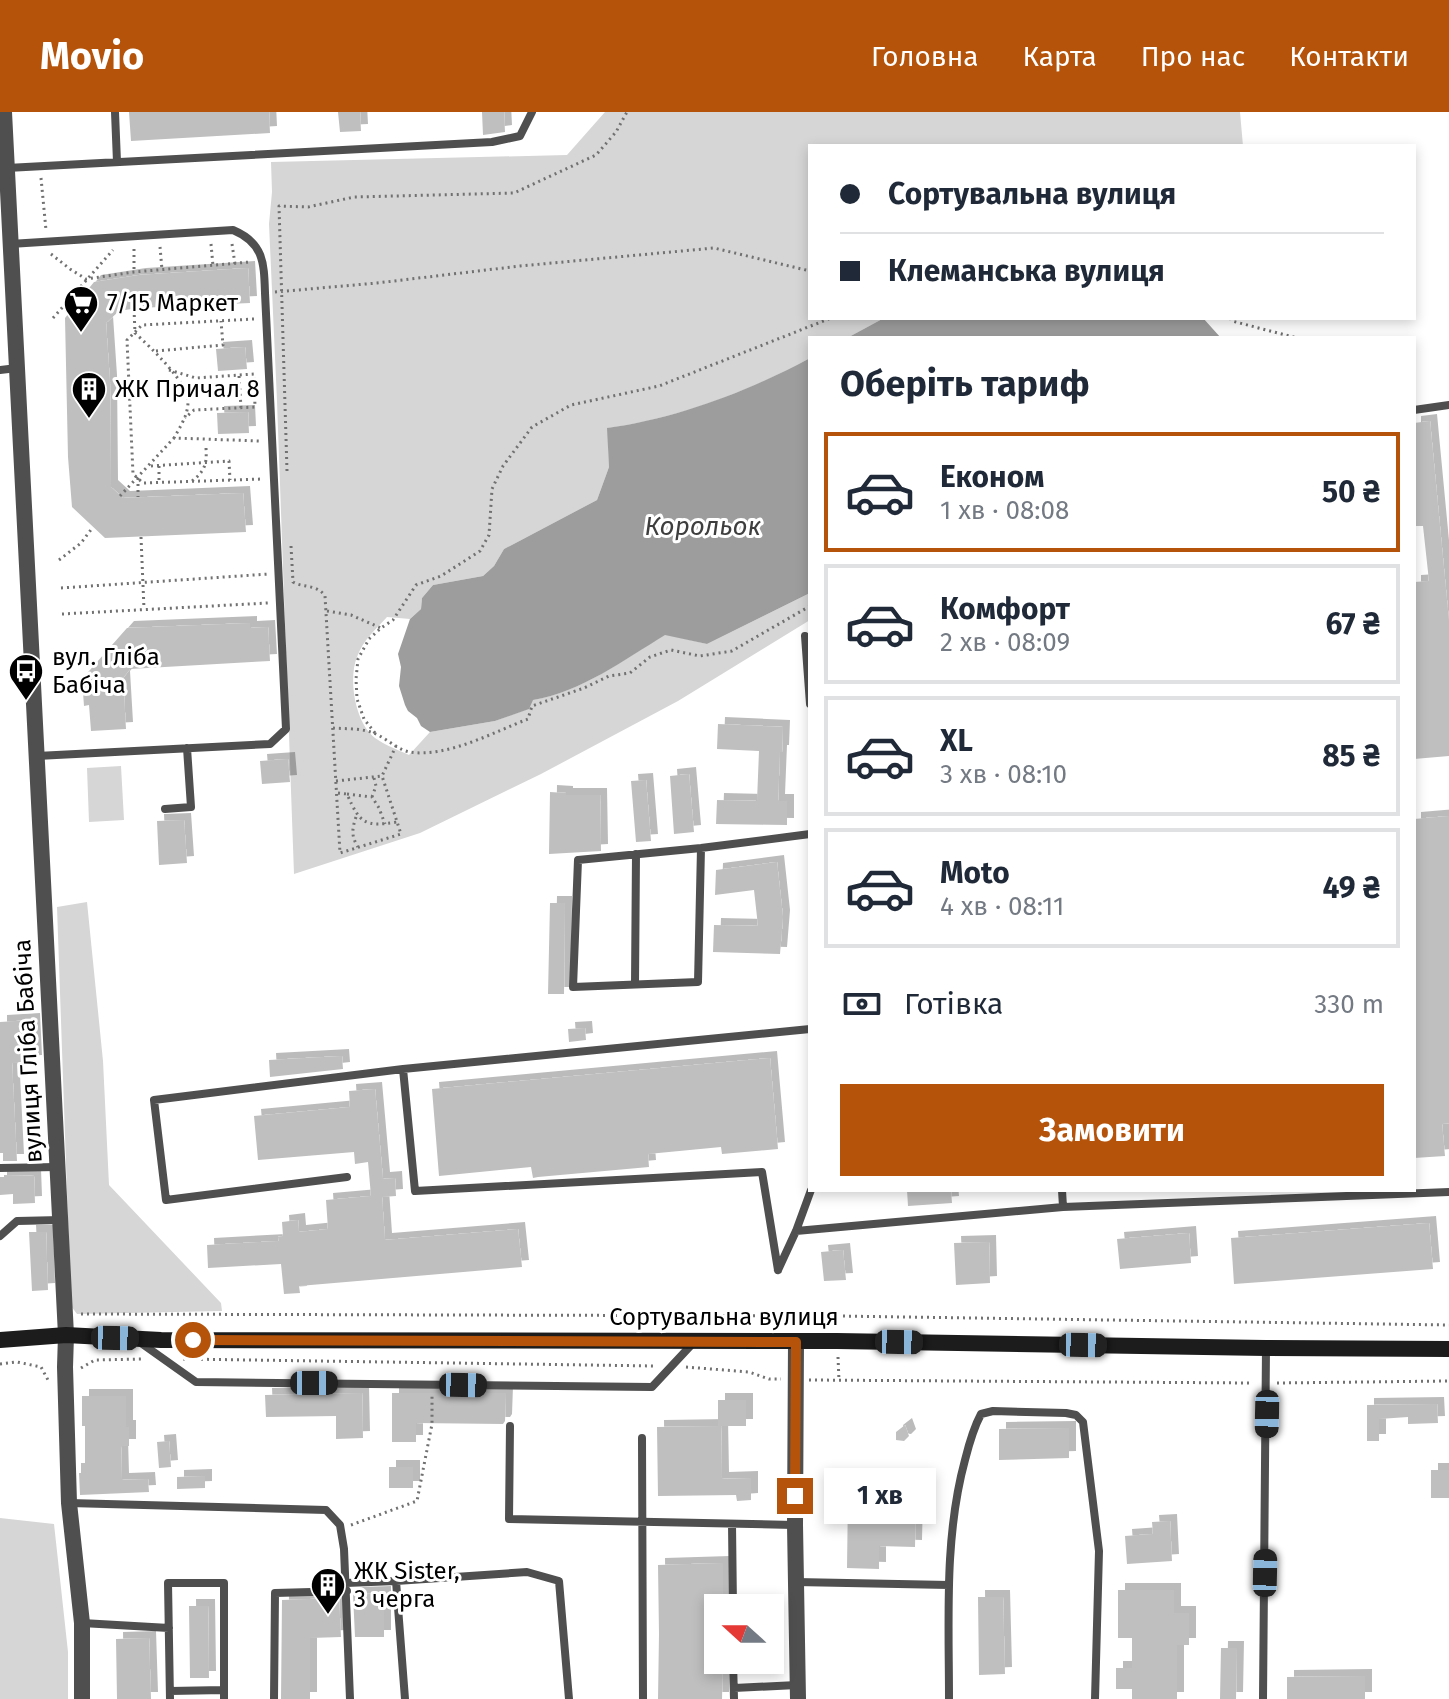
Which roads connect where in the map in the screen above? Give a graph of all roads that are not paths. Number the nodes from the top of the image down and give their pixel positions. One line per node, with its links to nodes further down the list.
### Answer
1 (115, 112): 4 (lane)
2 (532, 112): 4 (lane)
3 (3, 120): 5 (street, вулиця Гліба Бабіча)
4 (117, 162): 5 (lane)
5 (7, 168): 6 (street, вулиця Гліба Бабіча)
6 (10, 244): 7 (street, вулиця Гліба Бабіча); 12 (lane)
7 (8, 369): 13 (street, вулиця Гліба Бабіча)
8 (1449, 405): 9 (lane)
9 (1416, 410)
10 (805, 636): 11 (lane)
11 (808, 672)
12 (187, 748): 13 (lane); 14 (lane)
13 (37, 756): 21 (street, вулиця Гліба Бабіча)
14 (165, 809)
15 (808, 834): 16 (lane)
16 (701, 848): 17 (lane); 18 (lane)
17 (636, 854): 18 (lane); 18 (lane)
18 (635, 984)
19 (808, 1029): 20 (lane)
20 (403, 1069): 23 (lane); 29 (lane)
21 (58, 1167): 22 (lane); 28 (street, вулиця Гліба Бабіча)
22 (0, 1168)
23 (347, 1177)
24 (810, 1192): 29 (lane)
25 (1062, 1192): 27 (lane)
26 (1449, 1192): 27 (lane)
27 (1063, 1207): 29 (lane)
28 (61, 1220): 30 (lane); 31 (street, вулиця Гліба Бабіча)
29 (796, 1231)
30 (0, 1236)
31 (66, 1335): 32 (street, Сортувальна вулиця); 33 (street, Сортувальна вулиця); 40 (street, вулиця Гліба Бабіча)
32 (134, 1338): 34 (street, Сортувальна вулиця); 34 (lane)
33 (0, 1340)
34 (695, 1341): 35 (street, Сортувальна вулиця)
35 (796, 1342): 36 (street, Сортувальна вулиця); 43 (street)
36 (1266, 1348): 37 (street, Сортувальна вулиця); 65 (lane)
37 (1449, 1349)
38 (510, 1426): 41 (lane)
39 (642, 1438): 41 (lane)
40 (69, 1503): 47 (lane); 49 (street, вулиця Гліба Бабіча)
41 (642, 1522): 42 (lane); 61 (lane)
42 (732, 1524): 43 (lane); 48 (lane)
43 (795, 1525): 45 (street)
44 (396, 1581): 47 (lane); 59 (lane); 60 (lane)
45 (796, 1582): 46 (lane); 53 (street)
46 (949, 1585): 63 (lane); 64 (lane)
47 (347, 1587): 57 (lane); 58 (lane)
48 (733, 1594)
49 (82, 1623): 50 (lane); 56 (street, вулиця Гліба Бабіча)
50 (169, 1628): 54 (lane); 55 (lane)
51 (734, 1674): 52 (lane)
52 (734, 1688): 53 (lane); 62 (lane)
53 (798, 1692)
54 (170, 1695): 55 (lane)
55 (224, 1695)
56 (82, 1699)
57 (274, 1699)
58 (350, 1699)
59 (405, 1699)
60 (569, 1699)
61 (643, 1699)
62 (734, 1699)
63 (949, 1699)
64 (1095, 1699)
65 (1263, 1699)

